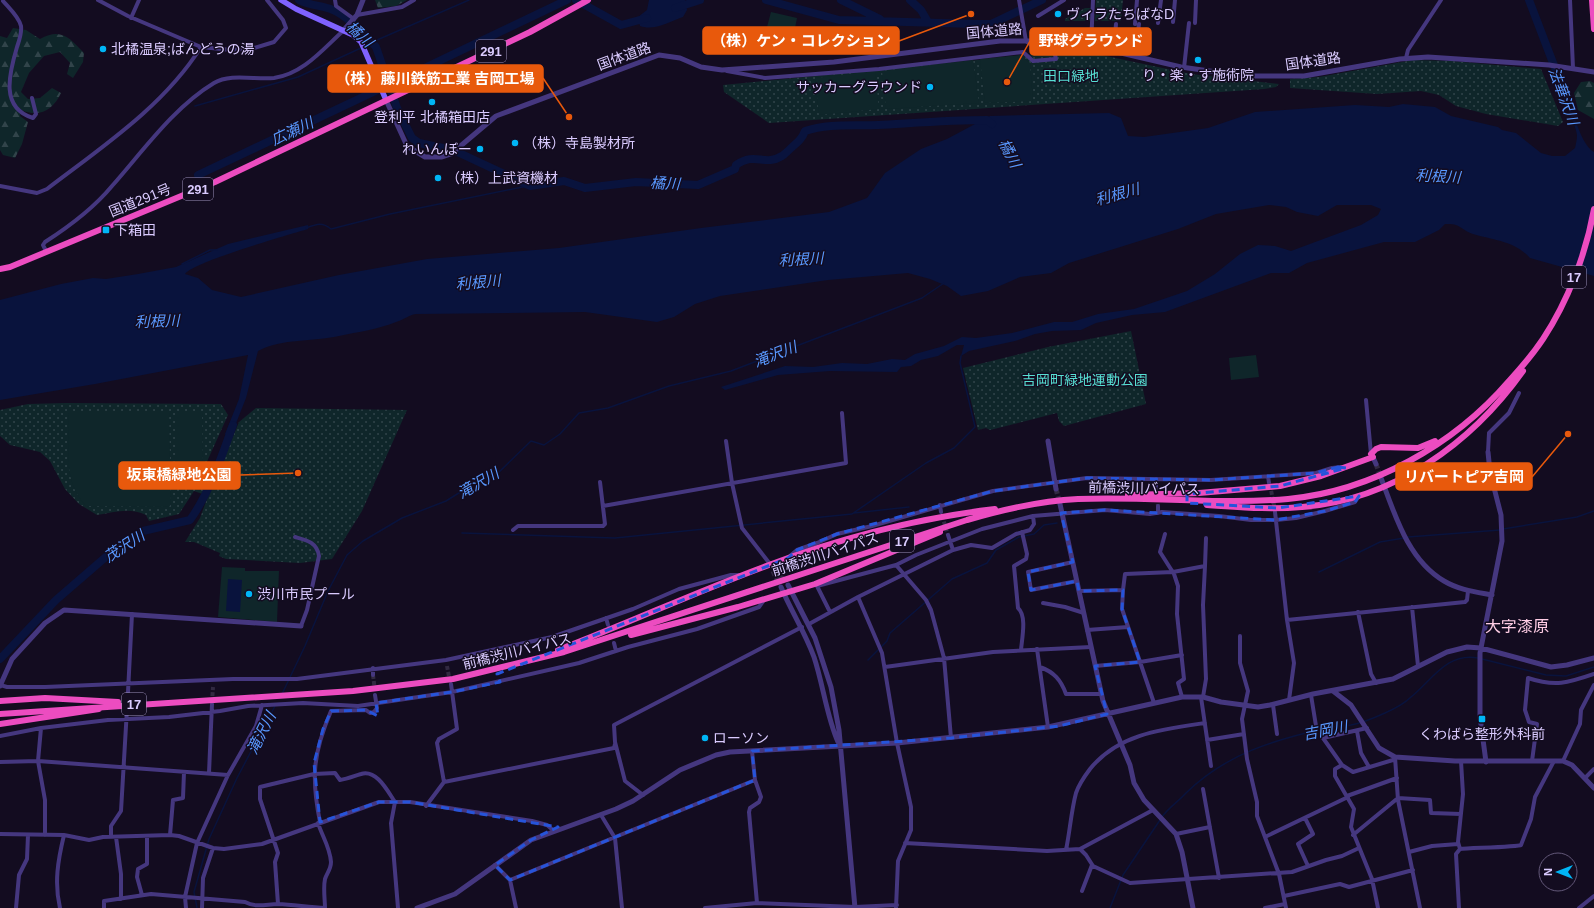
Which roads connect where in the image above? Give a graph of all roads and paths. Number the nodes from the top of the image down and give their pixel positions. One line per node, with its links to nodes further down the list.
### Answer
1 (98, 0): 21 (street)
2 (139, 0): 21 (street)
3 (267, 0): 32 (street)
4 (281, 0): 29 (main road)
5 (335, 0): 22 (street)
6 (363, 0): 22 (street)
7 (414, 0): 22 (street)
8 (1019, 0): 30 (street)
9 (1064, 0): 20 (street)
10 (1093, 0): 31 (street)
11 (1137, 0): 27 (street)
12 (1161, 0): 24 (street)
13 (1175, 0): 23 (street)
14 (1196, 0): 26 (street)
15 (1441, 0): 33 (street)
16 (1570, 0): 35 (street)
17 (1592, 0): 28 (highway)
18 (2, 1): 38 (street)
19 (587, 1): 39 (highway, 国道291号 / 291)
20 (1038, 16)
21 (131, 18): 32 (street)
22 (355, 18): 29 (street)
23 (1173, 22)
24 (1158, 23)
25 (1189, 23): 34 (street)
26 (1195, 23)
27 (1116, 24)
28 (1594, 29)
29 (343, 30): 39 (main road); 42 (street)
30 (1026, 41): 31 (street, 国体道路); 36 (street, 国体道路); 36 (street)
31 (1090, 46): 34 (street, 国体道路)
32 (201, 47): 40 (street)
33 (1406, 58): 34 (street, 国体道路); 35 (street, 国体道路)
34 (1184, 68)
35 (1573, 68): 37 (street)
36 (722, 70): 39 (street, 国体道路)
37 (1594, 72)
38 (32, 98)
39 (388, 99): 42 (highway, 国道291号 / 291)
40 (0, 186)
41 (1594, 209): 44 (highway, 前橋渋川バイパス / 17)
42 (46, 251): 43 (highway, 国道291号 / 291)
43 (0, 269)
44 (1502, 393): 48 (highway, 前橋渋川バイパス / 17); 63 (highway)
45 (1519, 393): 51 (street)
46 (1366, 400): 52 (street)
47 (842, 413): 60 (street)
48 (1475, 416): 52 (highway); 66 (highway, 前橋渋川バイパス / 17)
49 (726, 441): 60 (street)
50 (1048, 441): 58 (street)
51 (1488, 452): 104 (street)
52 (1372, 456): 53 (street); 54 (highway)
53 (1376, 464)
54 (1346, 468): 55 (street); 67 (highway)
55 (1268, 476): 57 (street); 61 (street)
56 (1381, 478): 63 (street)
57 (1156, 479): 58 (street); 62 (street)
58 (1055, 481): 64 (street); 70 (street)
59 (600, 482): 71 (street)
60 (732, 483): 71 (street); 90 (street)
61 (1270, 483)
62 (1156, 486)
63 (1385, 488): 65 (highway); 102 (street)
64 (1056, 489)
65 (1359, 496): 66 (highway); 79 (street)
66 (1121, 498): 67 (highway, 前橋渋川バイパス / 17)
67 (1077, 499): 68 (highway, 前橋渋川バイパス / 17)
68 (1028, 504): 78 (highway, 前橋渋川バイパス / 17); 88 (highway)
69 (1060, 504): 75 (street)
70 (940, 505): 73 (street); 88 (street)
71 (603, 506): 80 (street)
72 (1158, 506): 76 (street)
73 (941, 512)
74 (1275, 512): 79 (street)
75 (1061, 513): 76 (street); 77 (street); 89 (street)
76 (1158, 513): 79 (street)
77 (1033, 516): 81 (street); 86 (street)
78 (967, 520): 98 (highway); 128 (highway, 前橋渋川バイパス / 17)
79 (1276, 520): 114 (street)
80 (513, 530)
81 (1022, 533): 87 (street); 125 (street)
82 (948, 534): 86 (street)
83 (1165, 534): 94 (street)
84 (295, 537): 117 (street)
85 (1206, 538): 92 (street)
86 (950, 541): 87 (street); 91 (street)
87 (953, 550): 95 (street)
88 (788, 558): 90 (highway)
89 (1073, 562): 97 (street); 97 (street)
90 (770, 564): 93 (street); 96 (highway)
91 (896, 565): 95 (street); 98 (street)
92 (1205, 566): 94 (street); 157 (street)
93 (774, 570)
94 (1173, 572): 101 (street); 129 (street)
95 (904, 575): 105 (street); 130 (street)
96 (742, 576): 113 (street); 133 (highway)
97 (1077, 581): 103 (street)
98 (816, 585): 99 (highway); 109 (street)
99 (789, 588): 100 (highway); 115 (street)
100 (782, 590): 106 (highway); 118 (street)
101 (1122, 590): 103 (street); 119 (street)
102 (1468, 590): 104 (street); 108 (street)
103 (1079, 591): 111 (street)
104 (1492, 595): 127 (street)
105 (858, 597): 109 (street); 138 (street)
106 (764, 599): 126 (street); 128 (highway)
107 (1043, 603): 111 (street)
108 (1412, 607): 110 (street); 137 (street)
109 (830, 612): 115 (street)
110 (1358, 612): 114 (street); 144 (street)
111 (1084, 613): 120 (street)
112 (132, 614): 117 (street); 145 (street); 147 (street)
113 (606, 618): 116 (street); 132 (street)
114 (1287, 620): 158 (street)
115 (809, 624): 188 (street)
116 (608, 625)
117 (301, 626)
118 (802, 627): 185 (street); 188 (street)
119 (1128, 627): 120 (street); 134 (street)
120 (1087, 630): 123 (street)
121 (1240, 636): 167 (street)
122 (614, 643): 126 (street)
123 (1091, 647): 124 (street); 136 (street)
124 (1037, 649): 125 (street); 139 (street)
125 (1021, 650): 130 (street)
126 (616, 651): 152 (street)
127 (1481, 651): 131 (street); 137 (street); 197 (street)
128 (564, 652): 133 (highway, 前橋渋川バイパス / 17)
129 (1182, 655): 134 (street); 156 (street)
130 (944, 658): 138 (street); 183 (street)
131 (1594, 658)
132 (446, 660): 135 (street); 140 (street)
133 (527, 662): 160 (highway, 前橋渋川バイパス / 17)
134 (1140, 662): 136 (street); 162 (street)
135 (447, 666)
136 (1095, 666): 153 (street)
137 (1418, 666): 144 (street)
138 (885, 667): 187 (street)
139 (1040, 667): 153 (street); 176 (street)
140 (373, 668): 142 (street); 143 (street)
141 (1594, 674): 193 (street)
142 (374, 675)
143 (213, 680): 145 (street); 149 (street)
144 (1376, 683): 150 (street)
145 (128, 684): 147 (street); 151 (street)
146 (451, 684): 152 (street)
147 (0, 685)
148 (1594, 685): 195 (street)
149 (213, 687)
150 (1332, 691): 155 (street); 177 (street)
151 (128, 692)
152 (452, 692): 161 (street); 210 (street)
153 (1101, 694): 171 (street)
154 (375, 695): 161 (street)
155 (1311, 695): 158 (street); 175 (street)
156 (1182, 697): 157 (street); 162 (street)
157 (1202, 697): 167 (street); 173 (street)
158 (1289, 700): 165 (street)
159 (0, 701): 160 (highway, 17)
160 (145, 703): 166 (highway, 前橋渋川バイパス / 17)
161 (376, 703): 164 (street); 205 (street)
162 (1154, 703): 171 (street)
163 (212, 704): 169 (street)
164 (265, 704): 169 (street); 206 (street)
165 (1273, 704): 167 (street); 181 (street)
166 (110, 706): 170 (highway, 前橋渋川バイパス / 17); 174 (highway, 17)
167 (1245, 706): 180 (street)
168 (127, 709): 172 (street)
169 (211, 712): 172 (street); 204 (street)
170 (0, 714)
171 (1107, 714): 176 (street); 186 (street)
172 (127, 719): 178 (street); 199 (street)
173 (1205, 723): 184 (street); 186 (street)
174 (0, 724)
175 (1316, 726)
176 (1048, 727): 183 (street)
177 (1366, 727): 179 (street); 190 (street)
178 (41, 728): 182 (street); 191 (street)
179 (1357, 731): 198 (street); 201 (street)
180 (1244, 734): 184 (street); 235 (street)
181 (1277, 734)
182 (0, 736)
183 (951, 738): 187 (street)
184 (1207, 740): 200 (street)
185 (615, 742): 210 (street); 213 (street)
186 (1121, 742): 218 (street); 245 (street)
187 (897, 743): 188 (street); 239 (street)
188 (840, 745): 189 (street); 279 (street)
189 (752, 751): 209 (street); 213 (street)
190 (1395, 757): 192 (street); 201 (street); 207 (street)
191 (38, 761): 196 (street); 199 (street); 229 (street)
192 (1461, 761): 197 (street); 219 (street)
193 (1532, 761): 194 (street); 197 (street)
194 (1554, 761): 195 (street); 244 (street)
195 (1563, 761): 208 (street)
196 (0, 762)
197 (1486, 762)
198 (1342, 765): 201 (street); 214 (street)
199 (123, 766): 203 (street); 232 (street)
200 (1211, 766)
201 (1369, 767)
202 (1594, 769): 208 (street)
203 (184, 772): 204 (street); 226 (street)
204 (209, 773): 206 (street)
205 (314, 774): 216 (street); 222 (street); 237 (street)
206 (228, 775): 238 (street)
207 (1397, 778): 214 (street); 215 (street)
208 (1586, 778): 211 (street)
209 (755, 780): 236 (street); 263 (street)
210 (444, 782): 217 (street)
211 (1594, 788)
212 (1203, 789): 223 (street)
213 (643, 795): 220 (street)
214 (1348, 797): 221 (street); 231 (street)
215 (1398, 798): 219 (street); 231 (street); 246 (street)
216 (395, 802): 217 (street); 222 (street); 274 (street)
217 (426, 806): 224 (street)
218 (1154, 812): 227 (street); 243 (street)
219 (1461, 814): 240 (street)
220 (601, 815): 224 (street); 236 (street)
221 (1305, 818): 235 (street); 249 (street)
222 (319, 822): 237 (street); 273 (street)
223 (1210, 827): 227 (street); 252 (street)
224 (554, 831): 247 (street)
225 (0, 834): 228 (street)
226 (170, 834): 233 (street); 238 (street)
227 (1176, 834): 255 (street)
228 (28, 835): 229 (street); 268 (street)
229 (45, 835): 230 (street)
230 (64, 835): 232 (street); 269 (street)
231 (1354, 835): 242 (street)
232 (111, 836): 234 (street)
233 (146, 836): 234 (street); 257 (street)
234 (116, 837): 261 (street)
235 (1264, 837): 251 (street)
236 (615, 838): 254 (street); 277 (street)
237 (274, 840): 241 (street); 264 (street)
238 (199, 843): 241 (street); 260 (street)
239 (906, 843): 245 (street); 265 (street)
240 (1458, 844): 244 (street); 246 (street)
241 (212, 847): 262 (street)
242 (1359, 848): 249 (street); 253 (street)
243 (1080, 849): 245 (street); 248 (street)
244 (1460, 849): 284 (street)
245 (1066, 850)
246 (1409, 852): 250 (street)
247 (495, 865): 254 (street); 275 (street)
248 (1092, 865): 255 (street); 256 (street)
249 (1308, 866): 251 (street)
250 (1413, 870): 253 (street); 283 (street)
251 (1279, 874): 252 (street); 258 (street)
252 (1219, 878): 255 (street)
253 (1372, 879): 258 (street); 282 (street)
254 (510, 880): 276 (street)
255 (1188, 880): 280 (street)
256 (1082, 891)
257 (142, 894): 260 (street); 261 (street)
258 (1284, 896): 266 (street)
259 (1594, 896): 285 (street)
260 (185, 897): 262 (street); 271 (street)
261 (121, 899): 270 (street)
262 (201, 900): 267 (street); 272 (street)
263 (757, 903): 278 (street); 279 (street)
264 (278, 904): 267 (street); 273 (street)
265 (896, 906): 279 (street)
266 (1286, 906): 281 (street)
267 (261, 907)
268 (16, 908)
269 (60, 908)
270 (104, 908)
271 (186, 908)
272 (202, 908)
273 (325, 908)
274 (398, 908)
275 (417, 908)
276 (516, 908)
277 (622, 908)
278 (704, 908)
279 (855, 908)
280 (1193, 908)
281 (1265, 908)
282 (1378, 908)
283 (1420, 908)
284 (1459, 908)
285 (1578, 908)

